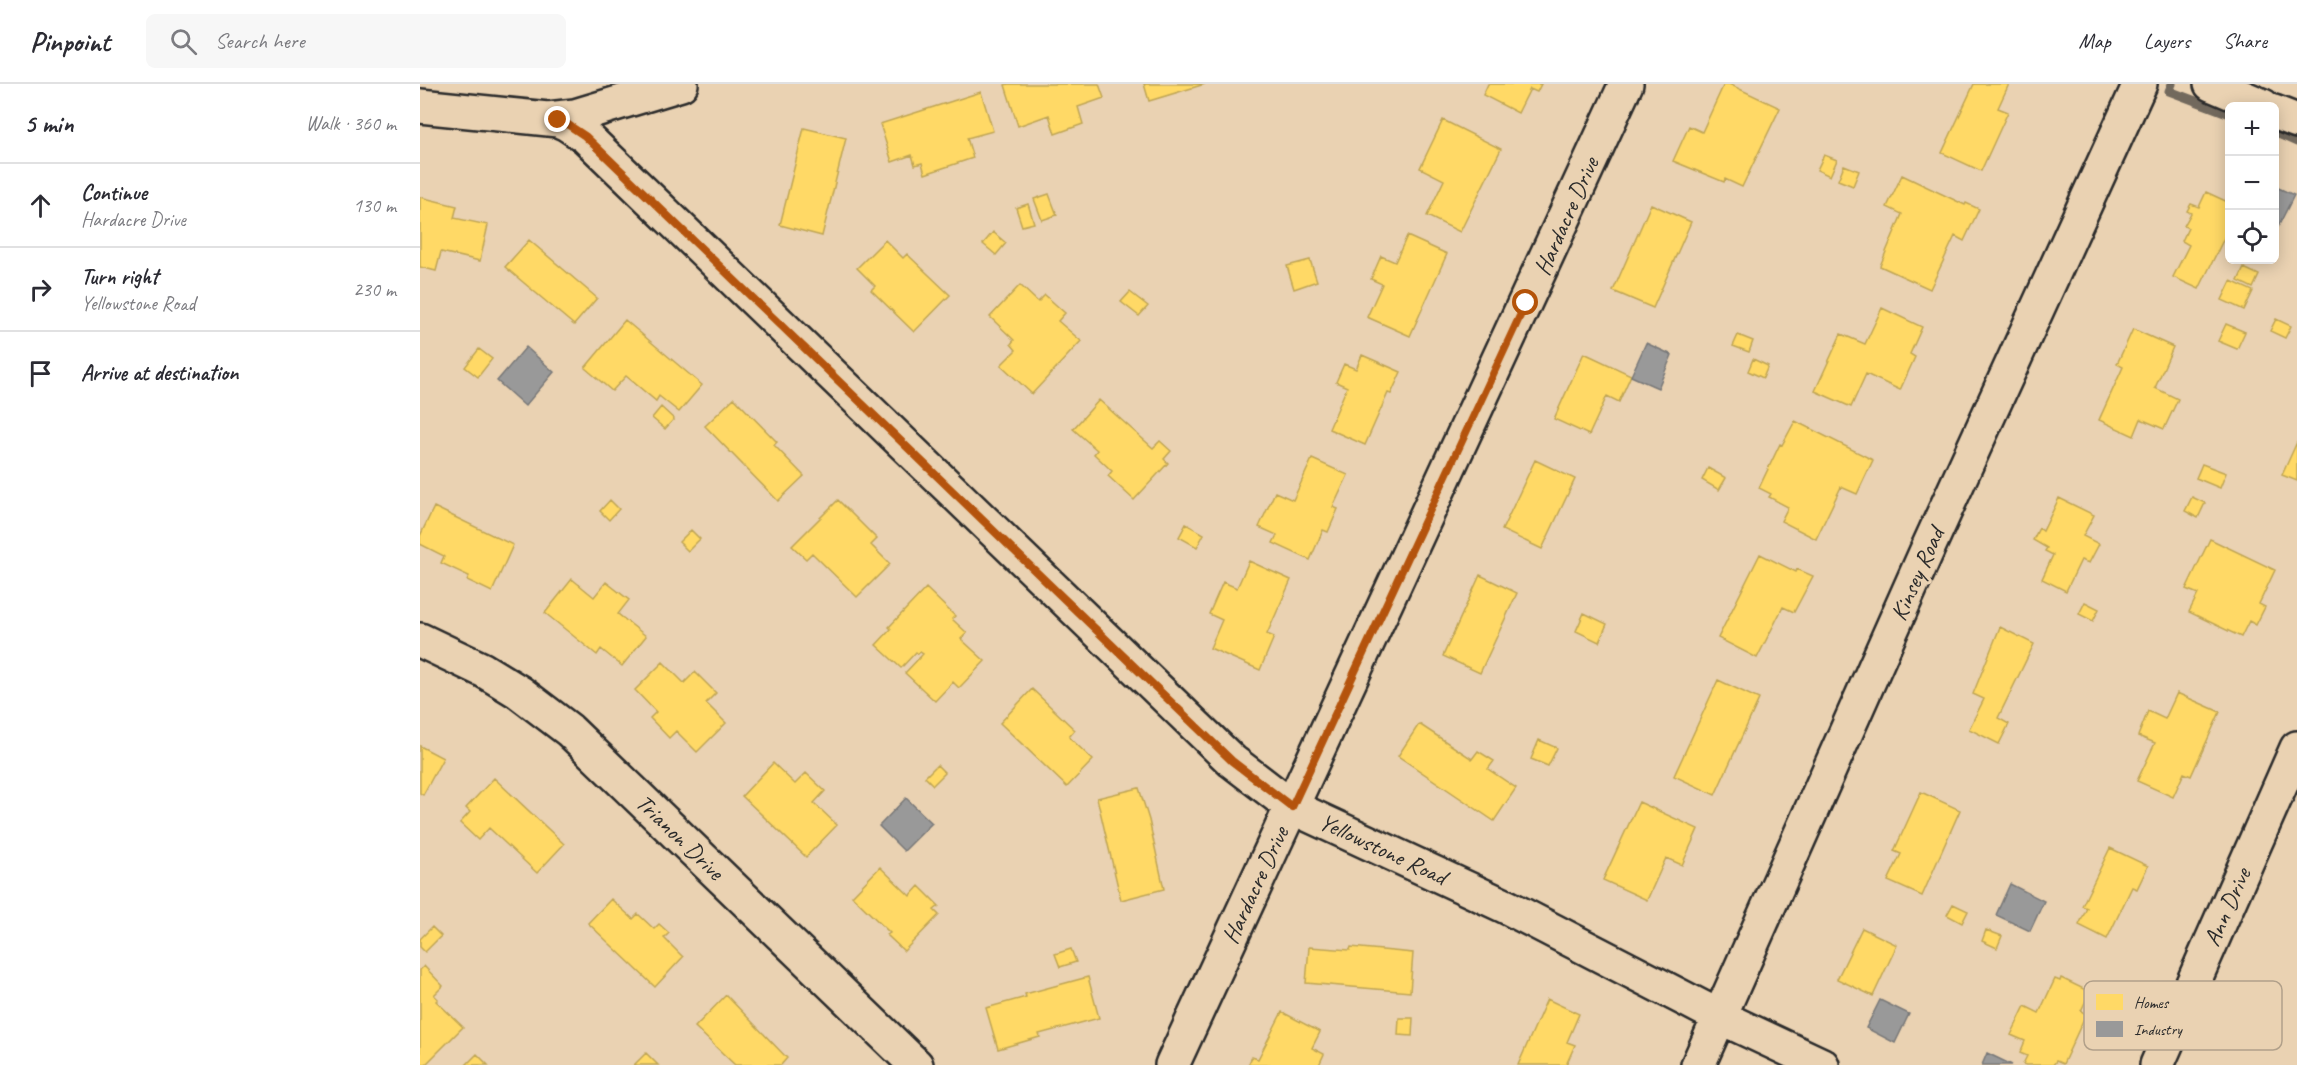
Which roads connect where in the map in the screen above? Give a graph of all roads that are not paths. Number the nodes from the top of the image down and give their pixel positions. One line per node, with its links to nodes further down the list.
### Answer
1 (681, 84): 8 (street)
2 (1626, 84): 12 (street, Hardacre Drive)
3 (2140, 84): 14 (street, Kinsey Road)
4 (2211, 84): 5 (street)
5 (2254, 102)
6 (420, 106): 8 (street, Yellowstone Road)
7 (2279, 114): 9 (street)
8 (548, 119): 12 (street, Yellowstone Road)
9 (2297, 122)
10 (420, 640): 16 (street, Trianon Drive)
11 (2297, 748): 13 (street, Ann Drive)
12 (1292, 807): 14 (street, Yellowstone Road); 17 (street, Hardacre Drive)
13 (2194, 981)
14 (1708, 1042): 18 (street, Yellowstone Road)
15 (2164, 1050): 19 (street, Ann Drive)
16 (916, 1065)
17 (1172, 1065)
18 (1822, 1065)
19 (2157, 1065)

